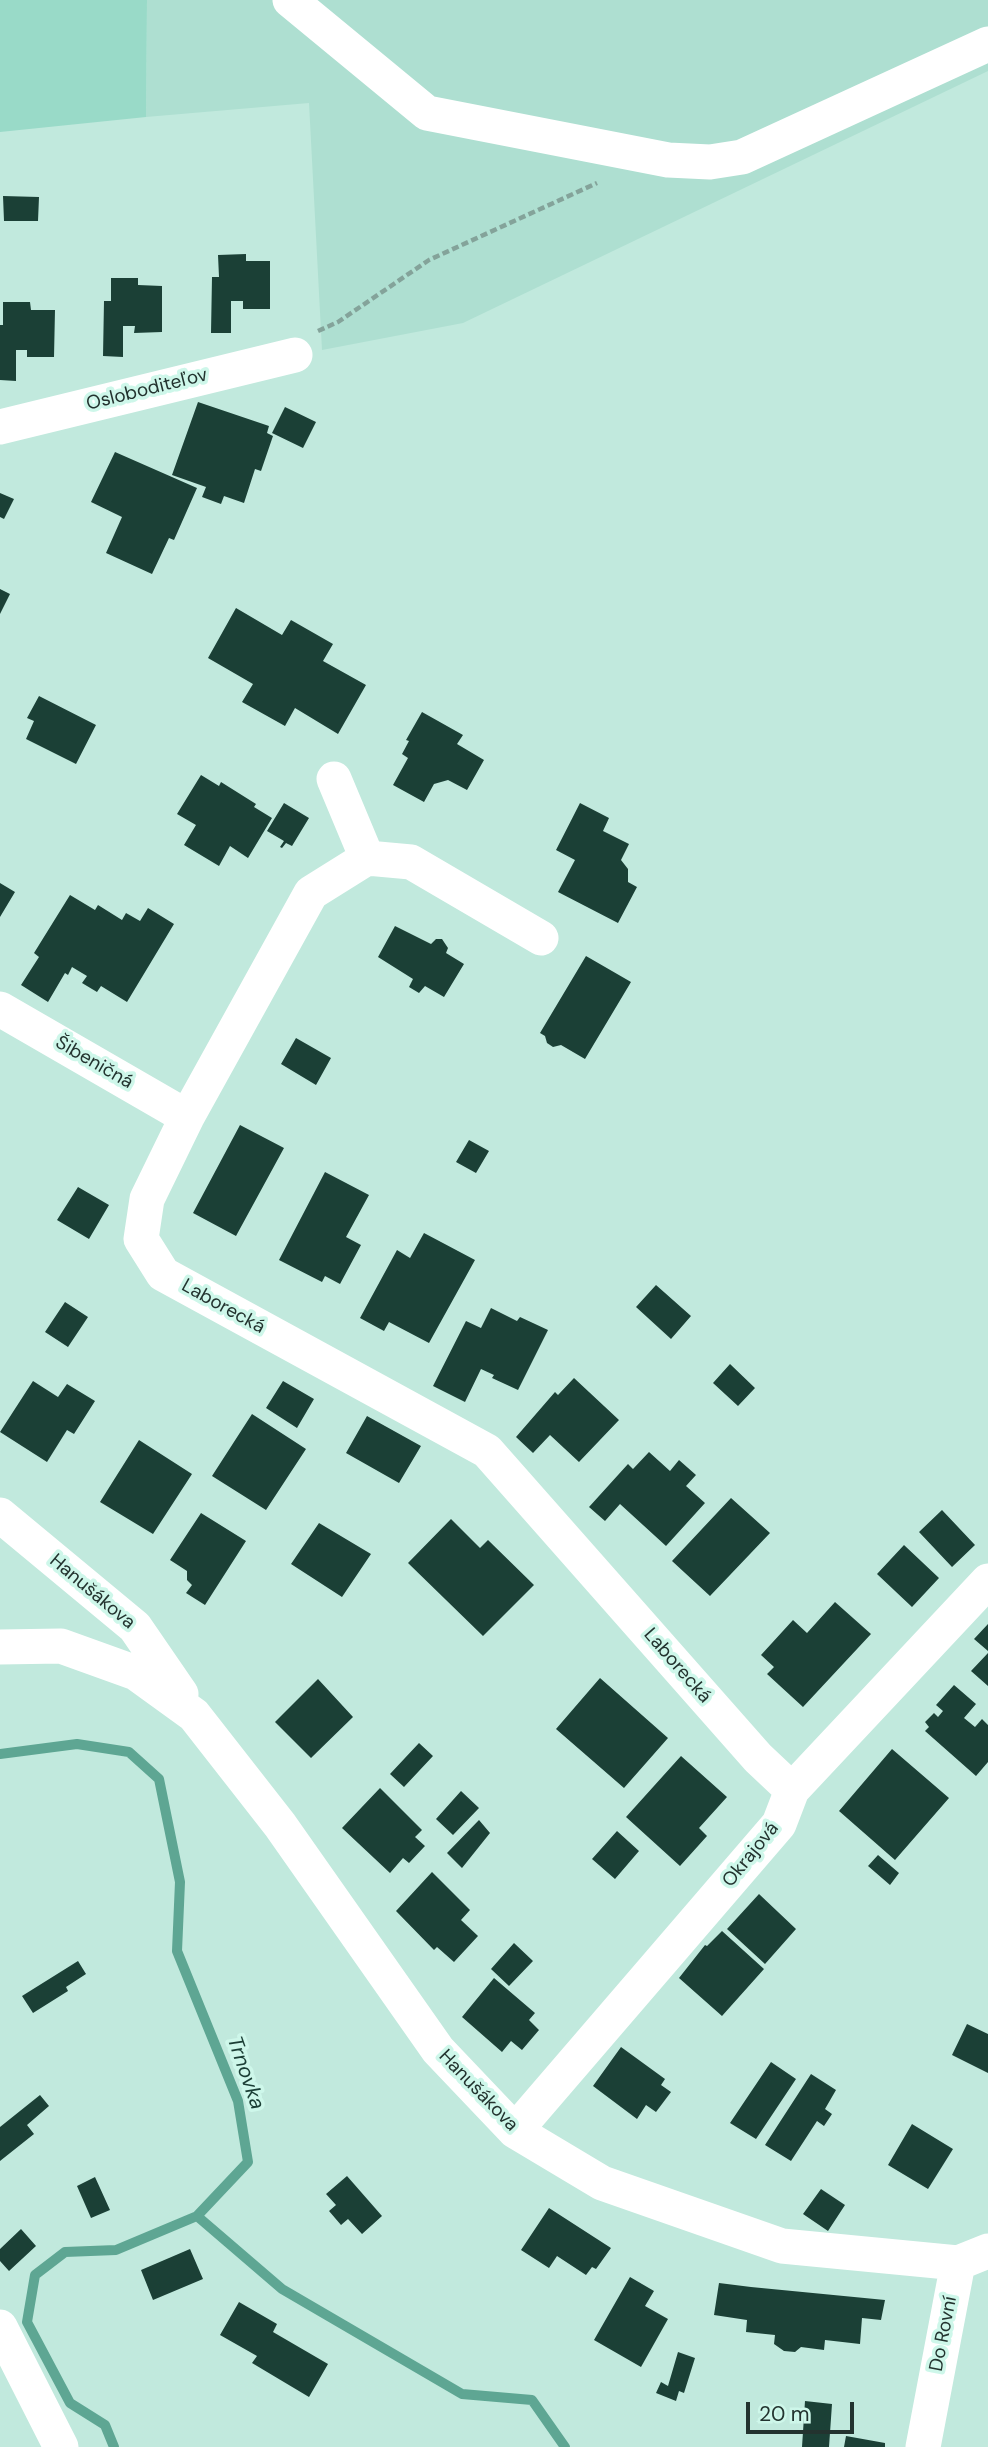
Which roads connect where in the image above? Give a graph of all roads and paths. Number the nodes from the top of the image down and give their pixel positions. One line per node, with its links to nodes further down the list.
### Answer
1 (290, 0): 2 (street)
2 (988, 44)
3 (607, 178): 4 (path)
4 (295, 355): 5 (street, Osloboditeľov)
5 (0, 427)
6 (334, 779): 7 (street)
7 (367, 858): 8 (street); 10 (street, Laborecká)
8 (541, 938)
9 (0, 1009): 10 (street, Šibeničná)
10 (187, 1117): 15 (street, Laborecká)
11 (0, 1515): 14 (street, Hanušákova)
12 (988, 1581): 15 (street, Okrajová)
13 (0, 1647): 14 (street, Hanušákova)
14 (194, 1715): 16 (street, Hanušákova)
15 (792, 1790): 16 (street, Okrajová)
16 (515, 2132): 17 (street, Hanušákova)
17 (973, 2257): 20 (street, Do Rovní)
18 (0, 2327): 19 (street)
19 (61, 2447)
20 (923, 2447)

